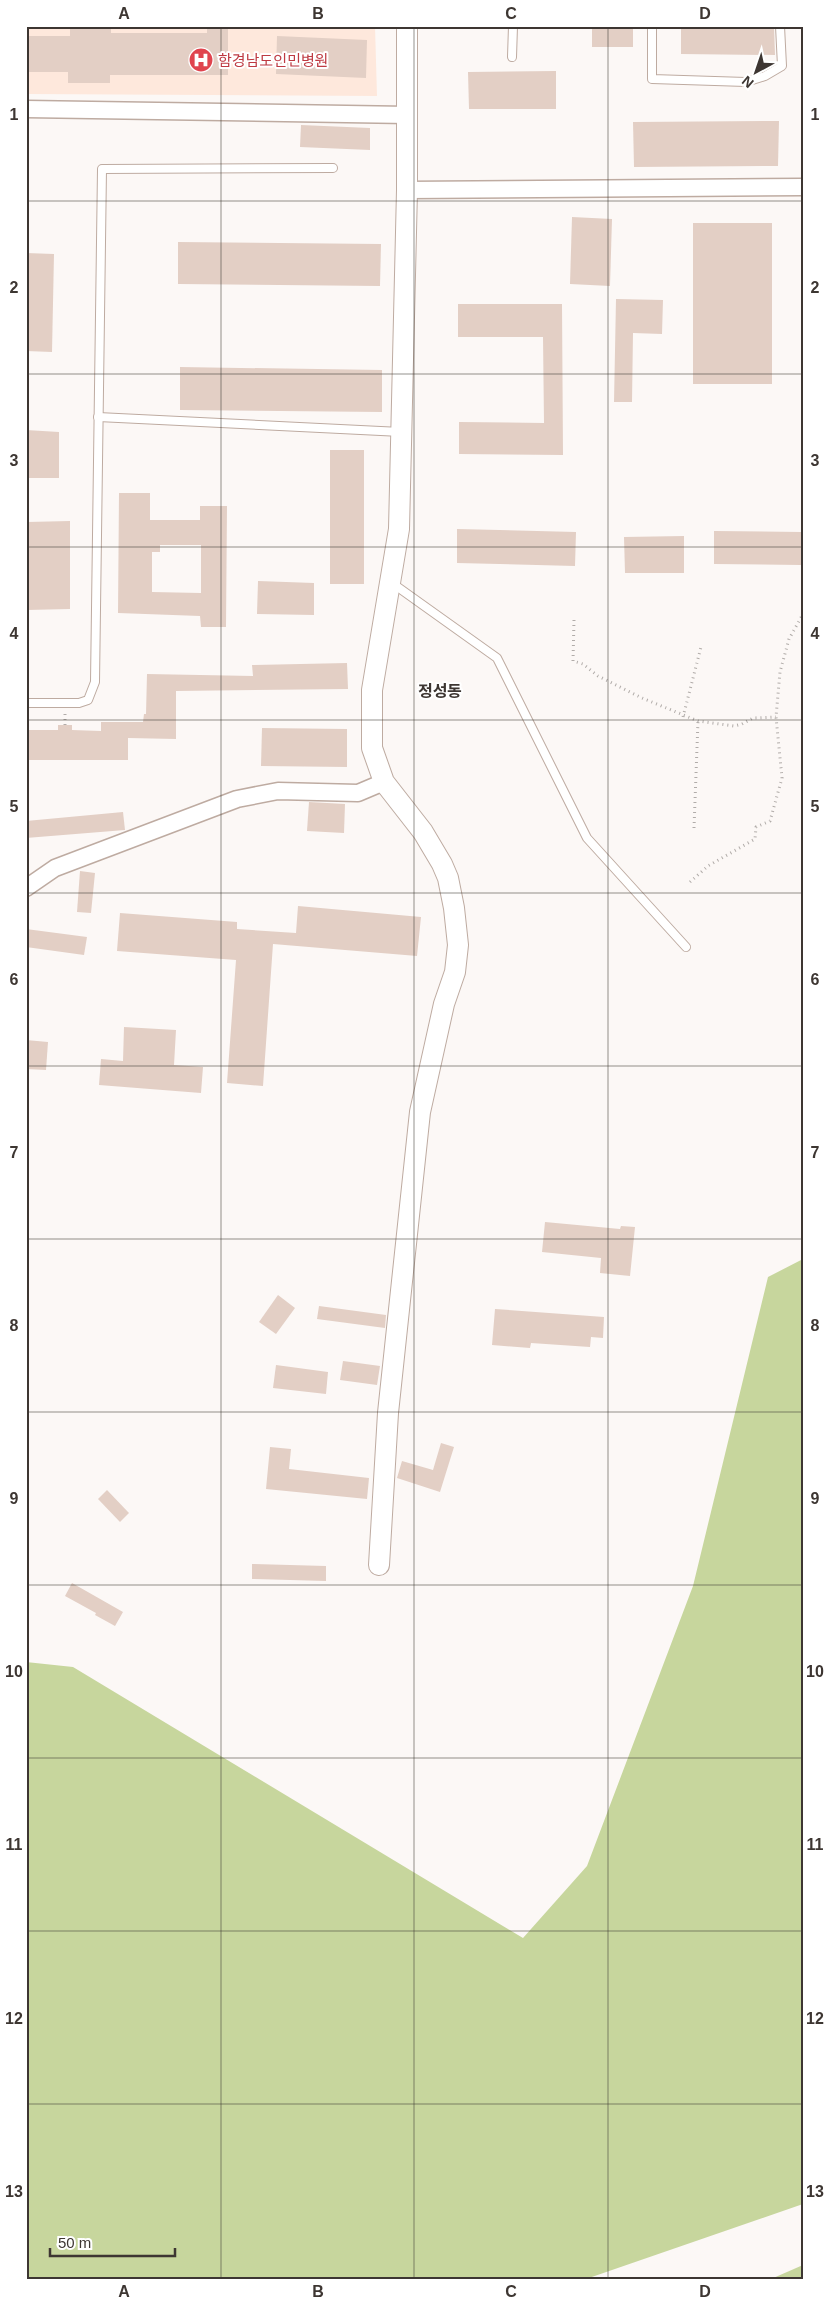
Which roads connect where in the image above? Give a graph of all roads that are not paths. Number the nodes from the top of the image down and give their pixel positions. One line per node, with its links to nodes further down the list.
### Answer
1 (406, 26): 7 (street)
2 (513, 26): 5 (lane)
3 (652, 26): 4 (lane)
4 (780, 26)
5 (512, 57)
6 (26, 109): 7 (street)
7 (408, 115): 10 (street)
8 (332, 168): 11 (lane)
9 (803, 187): 10 (street)
10 (407, 190): 12 (street)
11 (98, 417): 12 (lane); 14 (lane)
12 (401, 432): 13 (street)
13 (392, 583): 15 (street); 17 (lane)
14 (26, 702)
15 (384, 782): 16 (street); 18 (street)
16 (26, 888)
17 (686, 947)
18 (380, 1565)

